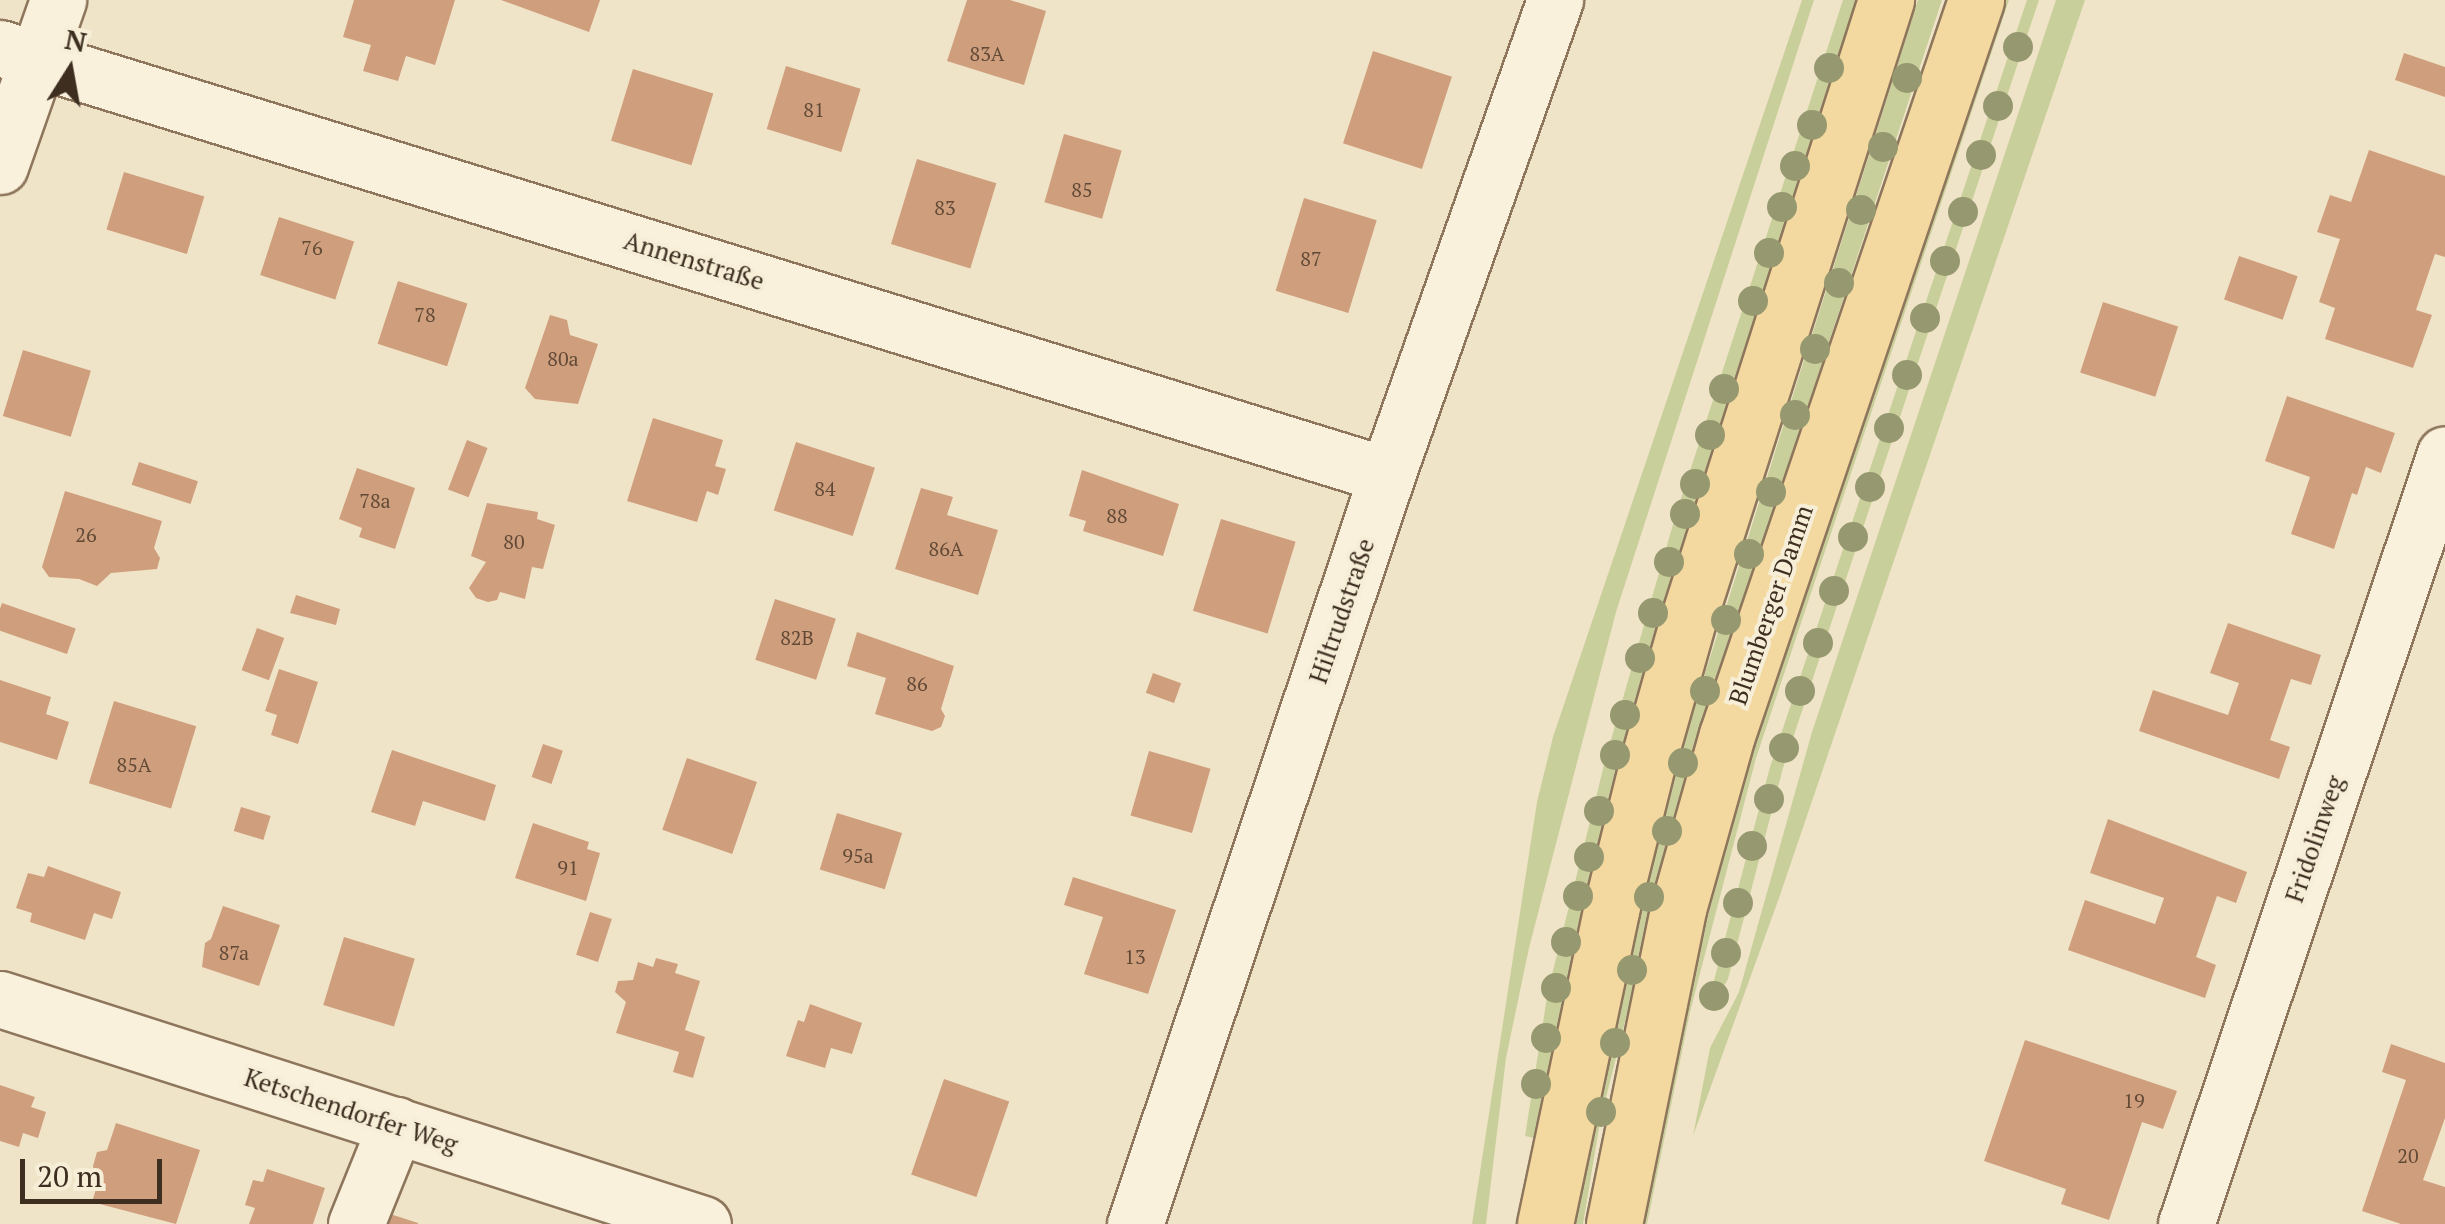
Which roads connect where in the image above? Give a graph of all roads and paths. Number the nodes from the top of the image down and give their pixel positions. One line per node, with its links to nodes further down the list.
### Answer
1 (58, 0): 5 (street)
2 (1556, 0): 8 (street, Hiltrudstraße)
3 (1886, 0): 14 (main road)
4 (1976, 0): 15 (main road, Blumberger Damm)
5 (19, 54): 6 (street); 8 (street, Annenstraße)
6 (0, 166)
7 (2445, 454): 16 (street, Fridolinweg)
8 (1387, 475): 13 (street, Hiltrudstraße)
9 (0, 999): 10 (street, Ketschendorfer Weg)
10 (396, 1125): 11 (street); 12 (street, Ketschendorfer Weg)
11 (356, 1224)
12 (703, 1224)
13 (1135, 1224)
14 (1545, 1224)
15 (1614, 1224)
16 (2186, 1224)

